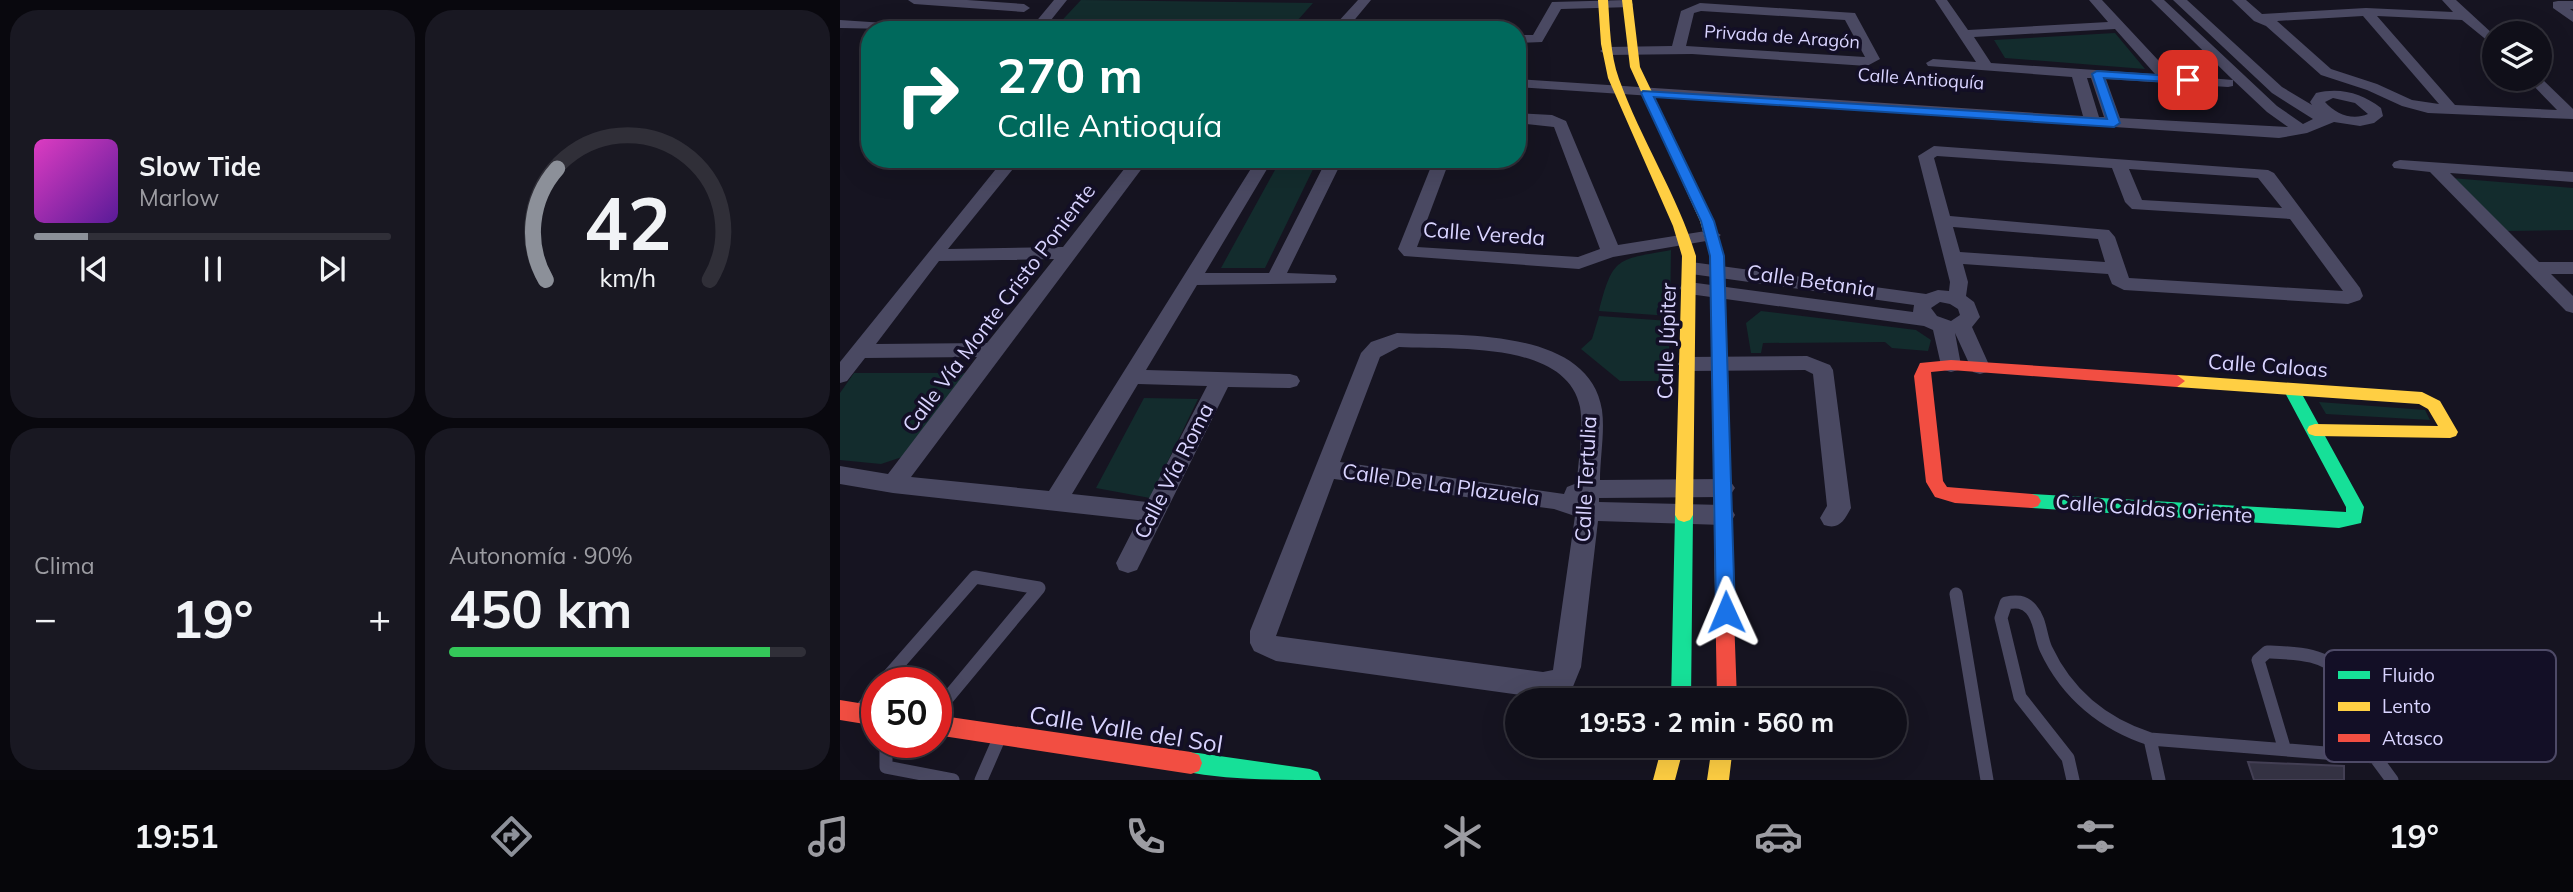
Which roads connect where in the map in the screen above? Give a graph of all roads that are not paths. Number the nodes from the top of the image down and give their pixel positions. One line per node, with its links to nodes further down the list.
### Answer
1 (914, 0): 13 (street)
2 (1060, 0): 21 (street)
3 (1365, 0): 22 (street)
4 (1941, 0): 29 (street)
5 (2095, 0): 25 (street)
6 (2157, 0): 27 (street)
7 (2179, 0): 26 (street)
8 (2238, 0): 20 (street)
9 (2251, 0): 20 (street)
10 (2448, 0): 18 (street)
11 (1603, 2): 12 (street); 14 (street); 32 (main road, Calle Júpiter)
12 (1627, 2): 31 (main road)
13 (990, 3): 16 (street)
14 (1555, 3): 30 (street)
15 (2568, 5): 19 (street)
16 (1024, 8)
17 (2366, 12): 18 (street); 20 (street); 49 (street)
18 (2465, 16): 28 (street)
19 (2573, 18)
20 (2267, 20): 41 (street)
21 (1043, 21)
22 (1346, 21)
23 (840, 24): 24 (street)
24 (861, 25)
25 (2118, 25): 29 (street); 39 (street)
26 (2210, 29): 27 (street); 51 (street)
27 (2189, 30): 54 (street)
28 (2482, 31)
29 (1964, 34): 35 (street)
30 (1526, 39)
31 (1632, 47): 32 (street, Privada de Aragón); 33 (street, Privada de Aragón); 44 (main road)
32 (1606, 48): 43 (main road, Calle Júpiter)
33 (1683, 48): 33 (street, Privada de Aragón)
34 (1933, 63): 35 (street)
35 (1987, 67): 37 (street)
36 (1526, 71): 43 (street, Calle Antioquía)
37 (2078, 73): 38 (street); 50 (street)
38 (2097, 74): 39 (street); 52 (street)
39 (2168, 79): 40 (street)
40 (2228, 82)
41 (2353, 82): 46 (street); 47 (street)
42 (1526, 83): 43 (street, Calle Antioquía)
43 (1617, 84): 44 (street, Calle Antioquía); 68 (main road, Calle Júpiter)
44 (1643, 87): 50 (street, Calle Antioquía); 67 (main road)
45 (2546, 91): 49 (street)
46 (2340, 94): 48 (street); 51 (street)
47 (2391, 95): 48 (street); 49 (street)
48 (2366, 102): 51 (street)
49 (2451, 109)
50 (2092, 115): 52 (street, Calle Antioquía)
51 (2323, 115): 54 (street, Calle Antioquía); 55 (street, Calle Antioquía)
52 (2112, 117): 54 (street, Calle Antioquía); 55 (street, Calle Antioquía)
53 (1526, 119): 69 (street)
54 (2284, 120): 55 (street)
55 (2302, 130)
56 (2118, 162): 65 (street); 65 (street); 66 (street)
57 (2400, 165): 58 (street)
58 (2434, 167): 64 (street); 73 (street)
59 (1006, 168): 71 (street)
60 (1134, 168): 70 (street, Calle Vía Monte Cristo Poniente)
61 (1260, 168): 77 (street)
62 (1330, 168): 78 (street)
63 (1438, 168): 69 (street, Calle Vereda)
64 (2573, 177)
65 (2295, 214): 75 (street)
66 (1944, 221): 72 (street); 75 (street)
67 (1710, 228): 68 (street, Calle Vereda); 80 (main road)
68 (1682, 233): 69 (street, Calle Vereda); 76 (main road, Calle Júpiter)
69 (1608, 245)
70 (1069, 253): 71 (street); 85 (street, Calle Vía Monte Cristo Poniente)
71 (934, 255): 86 (street)
72 (1952, 257): 75 (street); 81 (street)
73 (2535, 268): 74 (street); 83 (street)
74 (2573, 268)
75 (2115, 269)
76 (1690, 278): 80 (street, Calle Betania); 90 (main road, Calle Júpiter)
77 (1192, 279): 78 (street); 93 (street)
78 (1275, 279): 79 (street)
79 (1328, 279)
80 (1719, 282): 82 (street, Calle Betania); 84 (street, Calle Betania); 91 (main road)
81 (1955, 298): 82 (street, Calle Betania); 84 (street)
82 (1925, 300): 84 (street)
83 (2573, 307)
84 (1944, 324): 88 (street); 89 (street)
85 (993, 350): 86 (street); 100 (street, Calle Vía Monte Cristo Poniente)
86 (860, 351): 92 (street)
87 (1929, 365): 88 (main road, Calle Caloas); 97 (main road, Calle Caldas Oriente)
88 (1951, 365): 89 (main road, Calle Caloas)
89 (1980, 367): 96 (main road, Calle Caloas)
90 (1687, 369): 91 (street); 102 (main road, Calle Júpiter)
91 (1720, 369): 101 (main road); 108 (street)
92 (840, 376)
93 (1133, 377): 94 (street); 103 (street)
94 (1221, 380): 95 (street); 105 (street, Calle Vía Roma)
95 (1290, 381)
96 (2291, 389): 97 (main road, Calle Caldas Oriente); 97 (main road, Calle Caloas)
97 (2315, 430)
98 (1326, 470): 104 (street, Calle De La Plazuela); 104 (street, Calle Tertulia); 104 (street, Calle Tertulia)
99 (840, 475): 100 (street)
100 (893, 484): 103 (street)
101 (1723, 488): 102 (street, Calle De La Plazuela); 107 (main road)
102 (1684, 489): 104 (street, Calle De La Plazuela); 106 (main road, Calle Júpiter)
103 (1056, 500): 105 (street)
104 (1588, 500): 106 (street, Calle De La Plazuela)
105 (1155, 512): 109 (street, Calle Vía Roma)
106 (1684, 514): 107 (street, Calle De La Plazuela); 113 (main road, Calle Júpiter)
107 (1723, 515): 114 (main road)
108 (1832, 518)
109 (1128, 563)
110 (1956, 594): 135 (lane)
111 (2324, 658): 123 (lane)
112 (896, 667): 115 (lane)
113 (1681, 688)
114 (1727, 688)
115 (952, 693)
116 (861, 709): 118 (lane)
117 (840, 710): 118 (main road)
118 (858, 713): 119 (main road)
119 (861, 713)
120 (952, 727): 121 (main road, Calle Valle del Sol)
121 (1001, 734): 129 (main road, Calle Valle del Sol); 131 (lane)
122 (2150, 739): 123 (lane); 136 (lane); 137 (lane)
123 (2284, 747): 124 (lane)
124 (2324, 751)
125 (886, 758): 130 (lane)
126 (1670, 758): 133 (main road)
127 (1721, 758): 134 (main road)
128 (2379, 762): 138 (lane)
129 (1208, 773): 132 (main road, Calle Valle del Sol)
130 (953, 780)
131 (981, 780)
132 (1309, 780)
133 (1664, 780)
134 (1718, 780)
135 (1987, 780)
136 (2073, 780)
137 (2159, 780)
138 (2392, 780)

